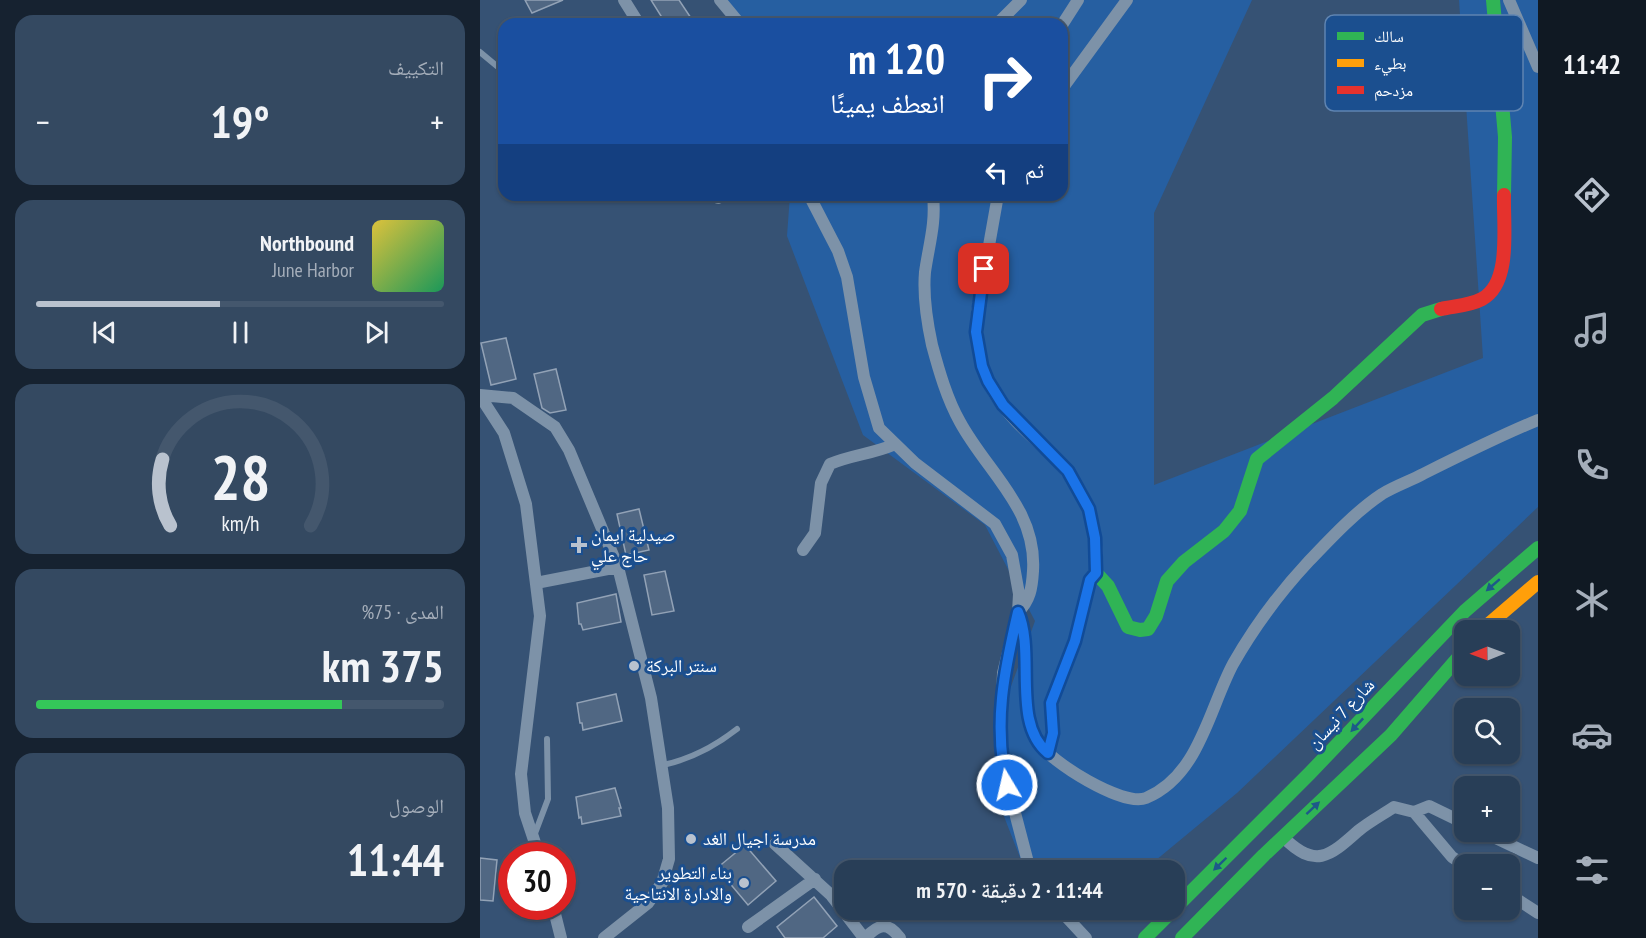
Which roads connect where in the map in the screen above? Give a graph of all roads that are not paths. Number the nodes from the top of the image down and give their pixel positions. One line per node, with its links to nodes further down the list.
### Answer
1 (624, 0): 10 (street)
2 (720, 0): 11 (street)
3 (1021, 0): 12 (street)
4 (1078, 0): 13 (street)
5 (1127, 0): 18 (street)
6 (1493, 0): 8 (main road)
7 (1509, 0): 9 (street)
8 (1494, 15)
9 (1515, 15)
10 (635, 18)
11 (735, 18)
12 (1003, 18)
13 (1066, 18)
14 (1523, 32): 17 (street)
15 (480, 52): 16 (lane)
16 (498, 67)
17 (1538, 67)
18 (1068, 81)
19 (1503, 111): 29 (main road)
20 (812, 201): 25 (street)
21 (933, 201): 32 (street)
22 (997, 201): 29 (street)
23 (480, 396): 28 (street); 31 (street)
24 (1538, 420): 37 (street)
25 (893, 445): 27 (street); 32 (street)
26 (1538, 549): 50 (main road, شارع 7 نيسان, one-way to 50)
27 (803, 550)
28 (618, 567): 31 (street); 38 (street)
29 (1096, 573): 37 (street)
30 (1538, 582): 33 (main road)
31 (536, 583): 41 (street)
32 (1018, 612): 37 (street); 48 (street)
33 (1494, 620)
34 (1454, 663): 42 (main road, one-way to 34)
35 (737, 729): 38 (lane)
36 (547, 739): 41 (lane)
37 (1048, 753)
38 (663, 765): 58 (street)
39 (1414, 812): 40 (street); 42 (street); 46 (street)
40 (1454, 818)
41 (534, 836): 43 (street)
42 (1283, 837): 63 (main road)
43 (536, 842)
44 (1504, 842): 47 (street)
45 (776, 844): 49 (street)
46 (1454, 858)
47 (1538, 858)
48 (1027, 860)
49 (814, 879): 56 (street); 59 (street)
50 (1185, 898)
51 (1520, 902): 52 (street)
52 (1538, 914)
53 (556, 920): 57 (street)
54 (1069, 920): 61 (street)
55 (1163, 920): 62 (main road, شارع 7 نيسان)
56 (748, 927)
57 (561, 938)
58 (604, 938)
59 (865, 938): 60 (street)
60 (900, 938)
61 (1086, 938)
62 (1145, 938)
63 (1182, 938)

